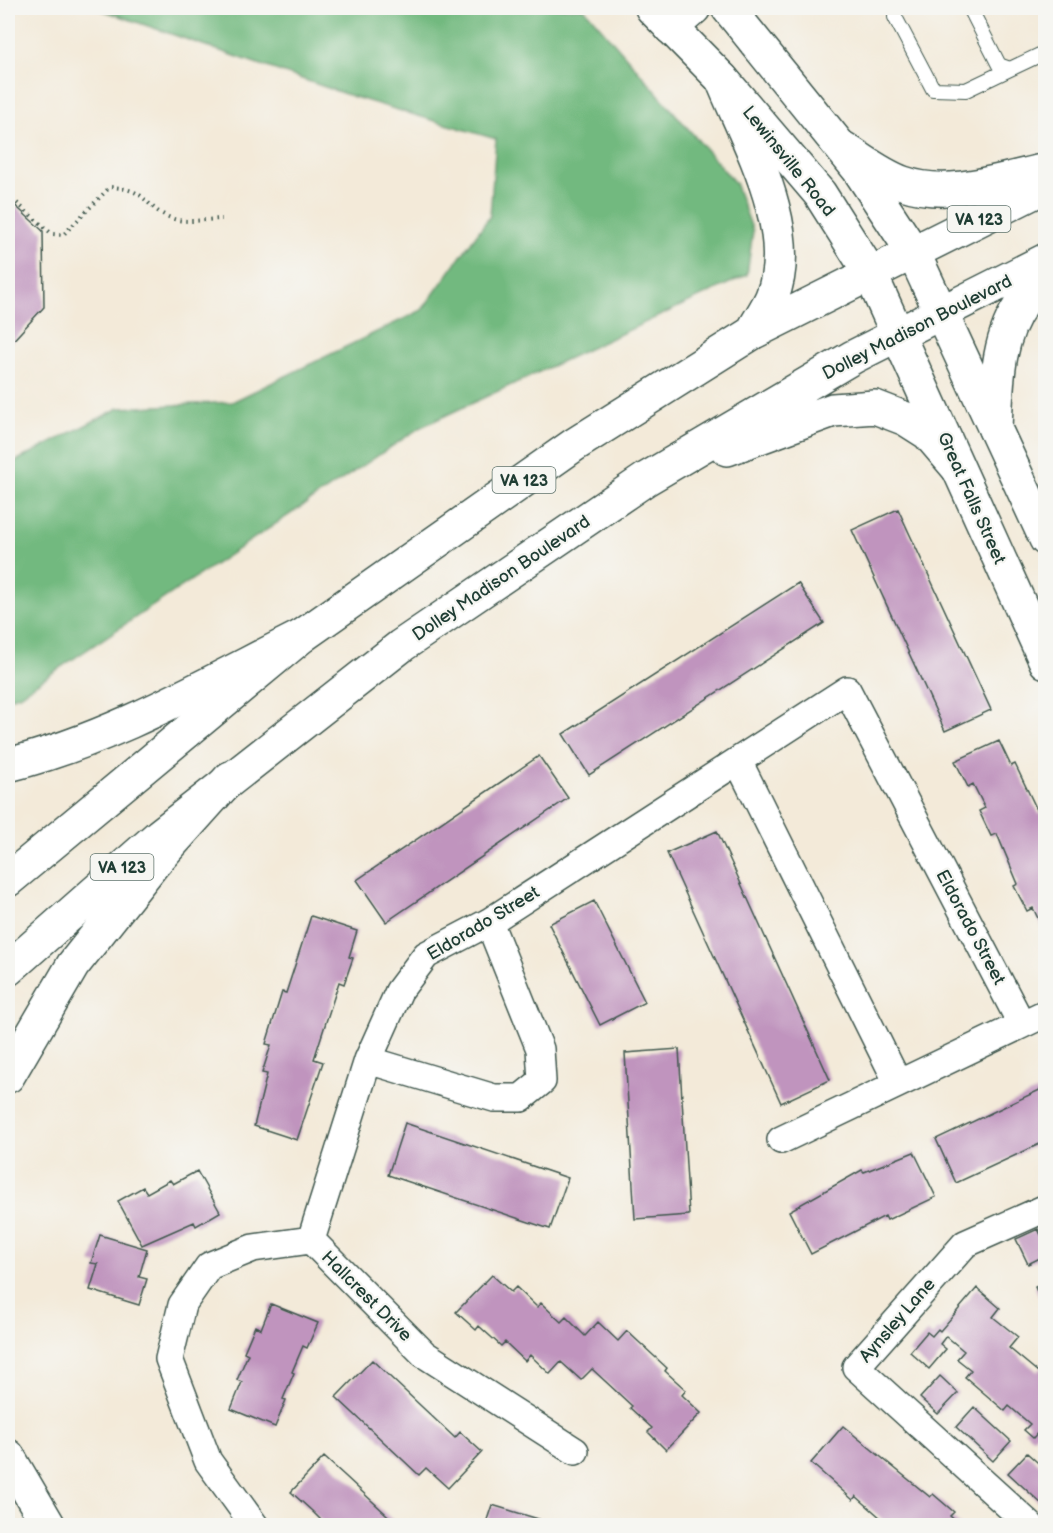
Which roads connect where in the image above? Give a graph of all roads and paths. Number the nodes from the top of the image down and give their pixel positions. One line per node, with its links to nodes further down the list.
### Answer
1 (728, 8): 8 (main road)
2 (896, 8): 6 (lane)
3 (970, 8): 6 (lane)
4 (672, 14): 7 (main road, Lewinsville Road)
5 (1046, 52): 6 (lane)
6 (1010, 69)
7 (722, 79): 15 (main road, Lewinsville Road); 18 (main road)
8 (843, 148): 9 (main road); 13 (main road)
9 (1046, 170)
10 (1046, 186): 13 (main road, VA 123)
11 (8, 195): 12 (path)
12 (222, 219)
13 (913, 252): 15 (main road, VA 123); 17 (main road)
14 (1046, 260): 17 (main road, Dolley Madison Boulevard / VA 123)
15 (870, 273): 18 (main road, VA 123); 19 (main road, Lewinsville Road)
16 (1046, 278): 20 (main road)
17 (942, 312): 19 (main road, Dolley Madison Boulevard / VA 123); 20 (main road)
18 (752, 333): 24 (main road, VA 123)
19 (899, 334): 21 (main road, Great Falls Street); 22 (main road, Dolley Madison Boulevard / VA 123)
20 (995, 429): 23 (main road)
21 (957, 467): 22 (main road); 25 (main road, Great Falls Street)
22 (646, 479): 28 (main road, Dolley Madison Boulevard / VA 123)
23 (1046, 539)
24 (302, 636): 27 (main road); 29 (main road, VA 123)
25 (1046, 662)
26 (738, 761): 30 (street, Eldorado Street); 32 (street, Eldorado Street); 35 (street)
27 (8, 765)
28 (230, 778): 31 (main road, Dolley Madison Boulevard / VA 123); 34 (main road)
29 (8, 880)
30 (489, 922): 33 (street, Eldorado Street); 33 (street)
31 (8, 969)
32 (1033, 1018): 35 (street, Eldorado Street)
33 (368, 1060): 38 (street, Eldorado Street)
34 (8, 1076)
35 (898, 1083): 36 (street, Eldorado Street)
36 (782, 1140)
37 (1046, 1208): 43 (street, Aynsley Lane)
38 (311, 1240): 39 (street, Hallcrest Drive); 42 (street, Hallcrest Drive)
39 (575, 1451)
40 (8, 1456): 41 (main road)
41 (49, 1526)
42 (255, 1526)
43 (1031, 1526)

